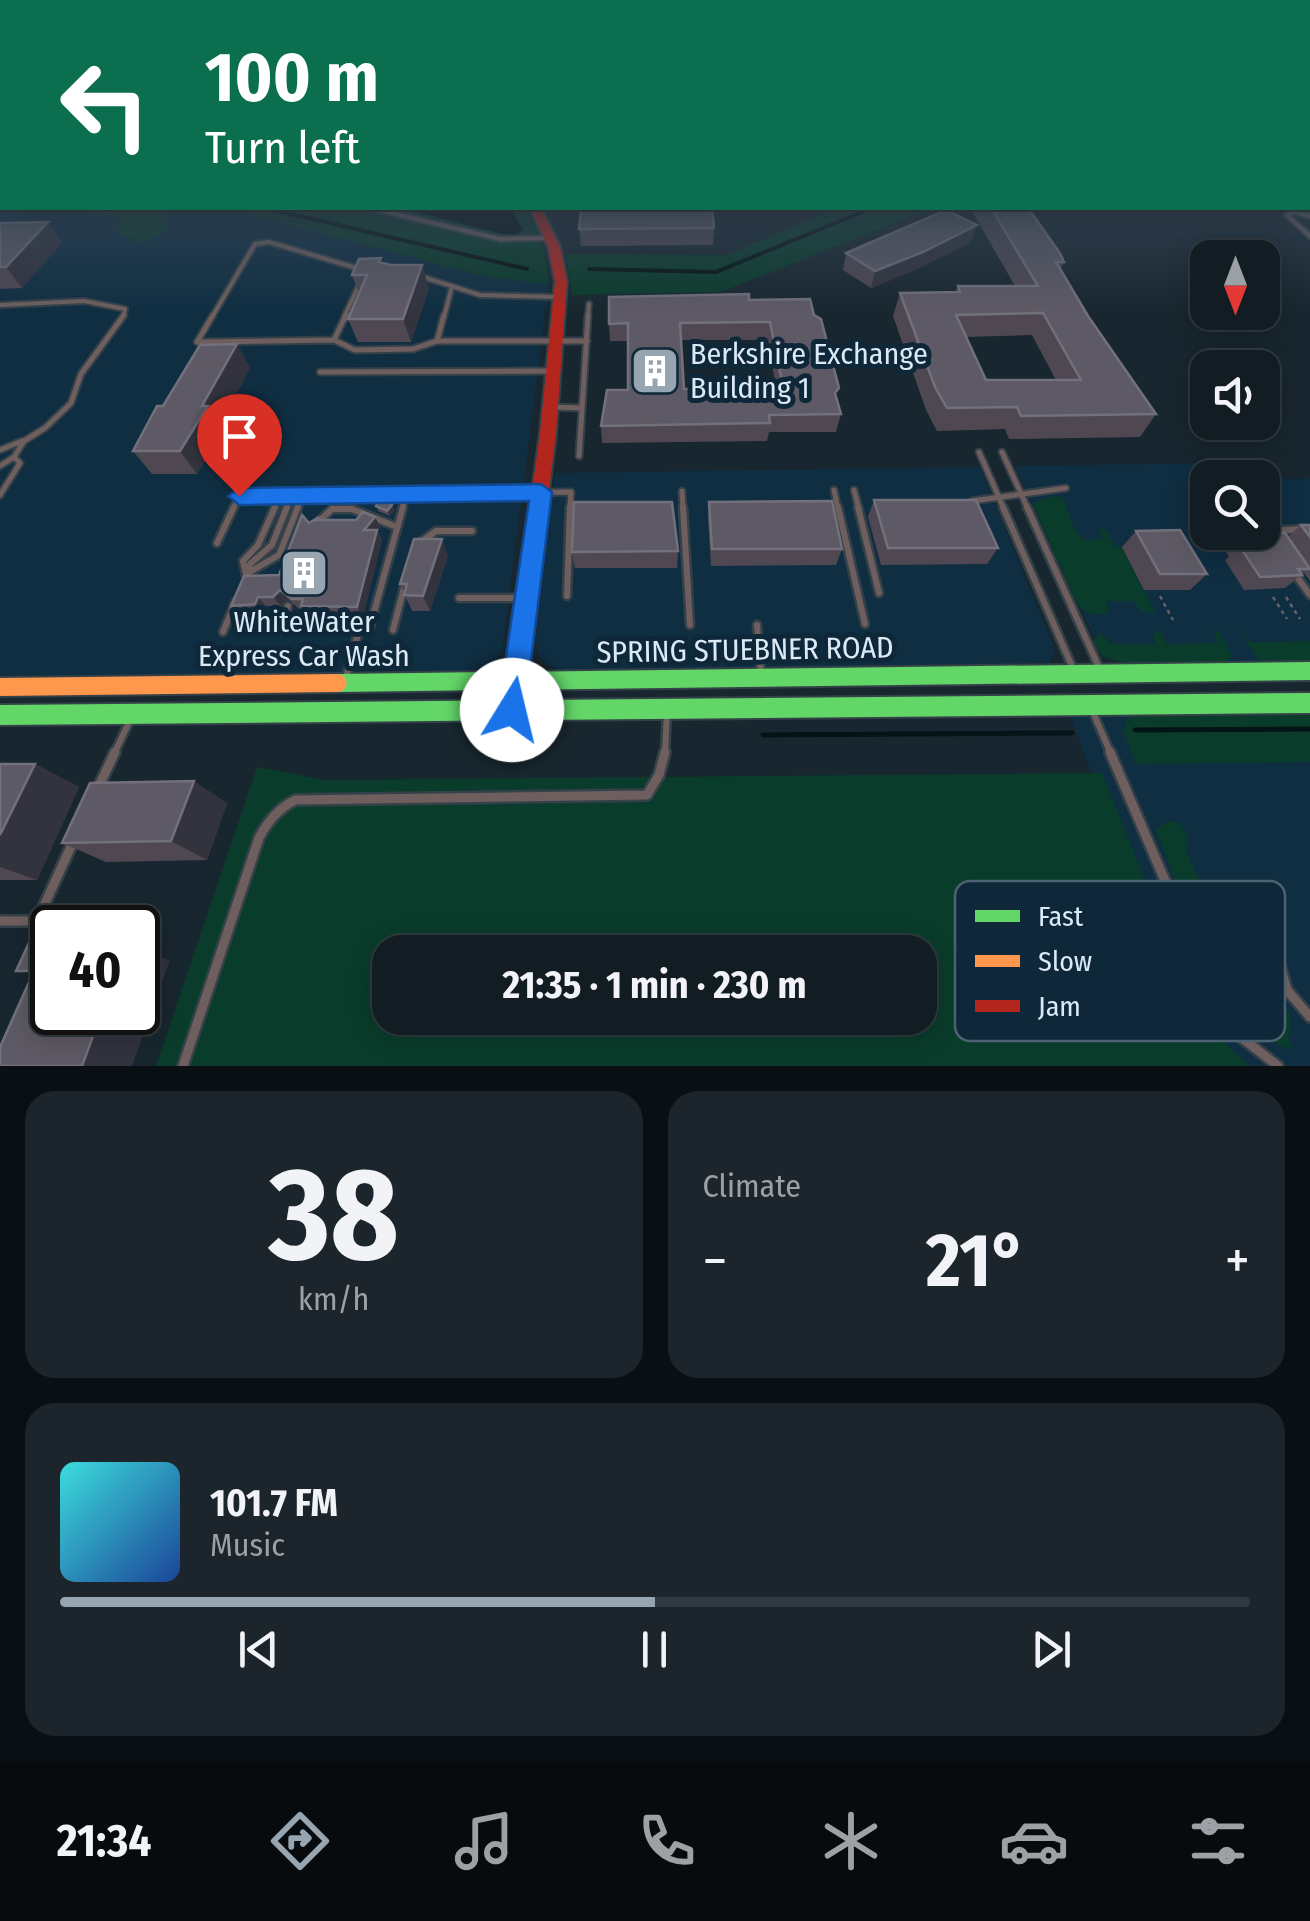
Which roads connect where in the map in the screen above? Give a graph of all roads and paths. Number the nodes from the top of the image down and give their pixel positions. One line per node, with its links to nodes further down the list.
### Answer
1 (397, 215): 5 (lane)
2 (541, 215): 5 (main road)
3 (1288, 215): 4 (lane)
4 (1310, 236)
5 (550, 238): 8 (main road)
6 (412, 274): 7 (lane)
7 (452, 286): 8 (lane); 14 (lane)
8 (560, 297): 12 (main road)
9 (589, 304): 13 (lane)
10 (0, 305): 19 (lane)
11 (334, 340): 11 (lane); 14 (lane)
12 (557, 341): 13 (lane); 14 (lane); 15 (main road)
13 (587, 341): 18 (lane)
14 (437, 342)
15 (555, 371): 16 (lane); 17 (main road)
16 (320, 372)
17 (551, 407): 18 (lane); 31 (main road)
18 (582, 408): 23 (lane)
19 (24, 440): 20 (lane); 24 (lane)
20 (0, 450)
21 (980, 452): 39 (lane)
22 (1002, 452): 34 (lane)
23 (579, 456)
24 (14, 458): 25 (lane); 32 (lane)
25 (0, 466)
26 (247, 478): 35 (lane)
27 (1066, 488): 34 (lane)
28 (834, 490): 64 (lane)
29 (854, 490): 51 (lane)
30 (682, 491): 65 (lane)
31 (541, 492): 33 (lane); 53 (lane); 58 (main road)
32 (0, 494)
33 (406, 494): 38 (lane); 42 (lane)
34 (1022, 495): 39 (lane); 72 (lane)
35 (239, 496): 36 (lane); 45 (lane)
36 (280, 496): 37 (lane); 50 (lane)
37 (291, 496): 38 (lane); 50 (lane)
38 (302, 496): 50 (lane)
39 (999, 497): 40 (lane); 73 (lane)
40 (972, 502)
41 (316, 526): 42 (lane)
42 (397, 527): 67 (lane)
43 (1306, 528): 47 (lane)
44 (472, 530): 46 (lane)
45 (217, 543)
46 (414, 550)
47 (1281, 553)
48 (410, 566): 68 (lane)
49 (1291, 567): 52 (lane)
50 (246, 574): 70 (lane)
51 (879, 593)
52 (1310, 595)
53 (567, 596)
54 (1160, 596): 62 (path)
55 (1273, 597): 60 (path)
56 (1286, 597): 61 (path)
57 (459, 598): 58 (lane)
58 (527, 598): 75 (main road)
59 (288, 606): 69 (lane)
60 (1286, 619)
61 (1300, 619)
62 (1173, 620)
63 (757, 624): 74 (lane)
64 (865, 624)
65 (690, 625)
66 (359, 630): 76 (lane)
67 (369, 630)
68 (393, 630)
69 (280, 631)
70 (224, 632)
71 (1310, 671): 72 (main road, SPRING STUEBNER ROAD)
72 (1101, 673): 73 (main road, SPRING STUEBNER ROAD); 80 (main road)
73 (1075, 674): 74 (main road, SPRING STUEBNER ROAD); 80 (main road)
74 (762, 678): 75 (main road, SPRING STUEBNER ROAD)
75 (517, 680): 76 (main road, SPRING STUEBNER ROAD); 82 (main road)
76 (345, 682): 77 (main road, SPRING STUEBNER ROAD)
77 (151, 684): 78 (main road, SPRING STUEBNER ROAD); 83 (main road)
78 (0, 687)
79 (1310, 703): 80 (main road, SPRING STUEBNER ROAD)
80 (1090, 705): 81 (main road, SPRING STUEBNER ROAD); 87 (lane)
81 (667, 709): 82 (main road, SPRING STUEBNER ROAD); 94 (lane)
82 (512, 710): 83 (main road, SPRING STUEBNER ROAD)
83 (132, 714): 84 (main road, SPRING STUEBNER ROAD); 85 (lane)
84 (0, 715)
85 (90, 805)
86 (83, 822): 88 (lane)
87 (1165, 881)
88 (44, 905)
89 (0, 921): 90 (lane)
90 (30, 921)
91 (1285, 984): 92 (lane)
92 (1310, 1017)
93 (1244, 1041): 95 (lane)
94 (182, 1066)
95 (1278, 1066)

